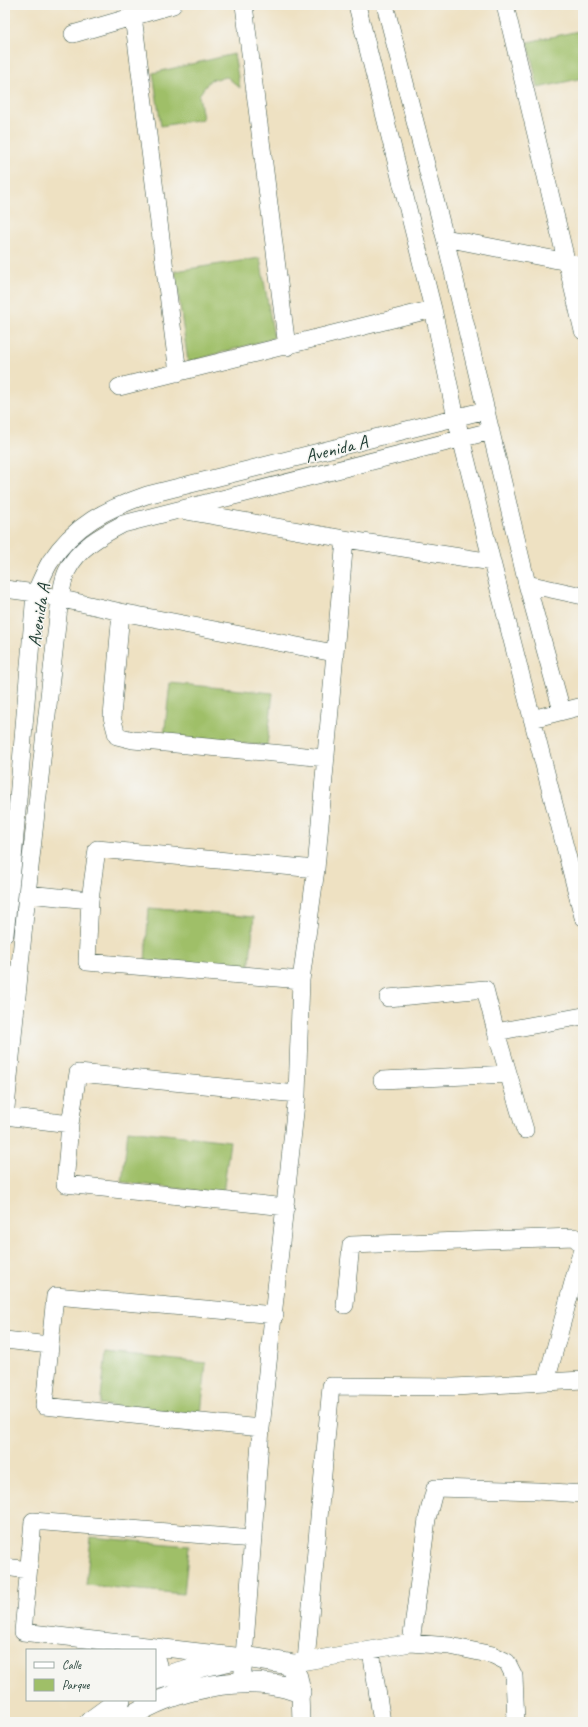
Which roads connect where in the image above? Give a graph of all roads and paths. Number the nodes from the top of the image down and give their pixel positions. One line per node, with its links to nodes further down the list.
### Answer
1 (174, 5): 6 (street)
2 (244, 5): 13 (street)
3 (357, 5): 11 (street)
4 (385, 5): 8 (street)
5 (504, 5): 9 (street)
6 (133, 16): 7 (street); 14 (street)
7 (73, 34)
8 (445, 238): 9 (street); 16 (street)
9 (566, 262): 10 (street); 12 (street)
10 (583, 265)
11 (433, 309): 13 (street); 17 (street)
12 (583, 331)
13 (287, 346): 14 (street)
14 (178, 373): 15 (street)
15 (119, 387)
16 (486, 410): 17 (street, Avenida A); 18 (street)
17 (456, 418): 19 (street); 25 (street, Avenida A)
18 (491, 430): 19 (street, Avenida A); 23 (street)
19 (461, 439): 20 (street, Avenida A); 22 (street)
20 (180, 510): 21 (street); 27 (street, Avenida A)
21 (345, 539): 22 (street); 29 (street)
22 (492, 562): 32 (street)
23 (527, 584): 26 (street); 31 (street)
24 (5, 589): 25 (street)
25 (36, 593): 27 (street); 34 (street, Avenida A)
26 (583, 596)
27 (60, 598): 28 (street); 36 (street, Avenida A)
28 (121, 612): 29 (street); 33 (street)
29 (334, 653): 33 (street)
30 (583, 706): 31 (street)
31 (562, 711): 32 (street)
32 (532, 719): 38 (street)
33 (326, 758): 35 (street)
34 (9, 860): 39 (street, Avenida A)
35 (316, 869): 37 (street); 40 (street)
36 (27, 894): 37 (street); 47 (street, Avenida A)
37 (90, 900): 40 (street)
38 (582, 911)
39 (5, 934)
40 (300, 980): 46 (street)
41 (388, 998): 43 (street)
42 (583, 1016): 43 (street)
43 (496, 1032): 44 (street)
44 (508, 1074): 45 (street); 49 (street)
45 (382, 1080)
46 (297, 1094): 48 (street); 50 (street)
47 (6, 1108): 48 (street)
48 (70, 1124): 50 (street)
49 (525, 1130)
50 (286, 1207): 52 (street)
51 (345, 1305): 56 (street)
52 (275, 1315): 54 (street); 57 (street)
53 (5, 1340): 54 (street)
54 (49, 1345): 57 (street)
55 (583, 1380): 56 (street)
56 (546, 1382): 68 (street)
57 (261, 1428): 59 (street)
58 (583, 1494): 62 (street)
59 (253, 1539): 61 (street); 66 (street)
60 (5, 1567): 61 (street)
61 (28, 1570): 63 (street)
62 (411, 1643): 65 (street); 78 (street)
63 (144, 1649)
64 (156, 1650): 66 (street)
65 (371, 1651): 68 (street); 77 (street)
66 (245, 1657): 68 (street); 70 (street); 71 (street)
67 (156, 1661): 69 (street)
68 (298, 1662): 72 (street)
69 (156, 1676)
70 (156, 1679)
71 (242, 1684): 72 (street); 75 (street)
72 (300, 1692): 76 (street)
73 (119, 1701): 74 (street)
74 (90, 1722)
75 (123, 1722)
76 (301, 1722)
77 (382, 1722)
78 (516, 1722)

